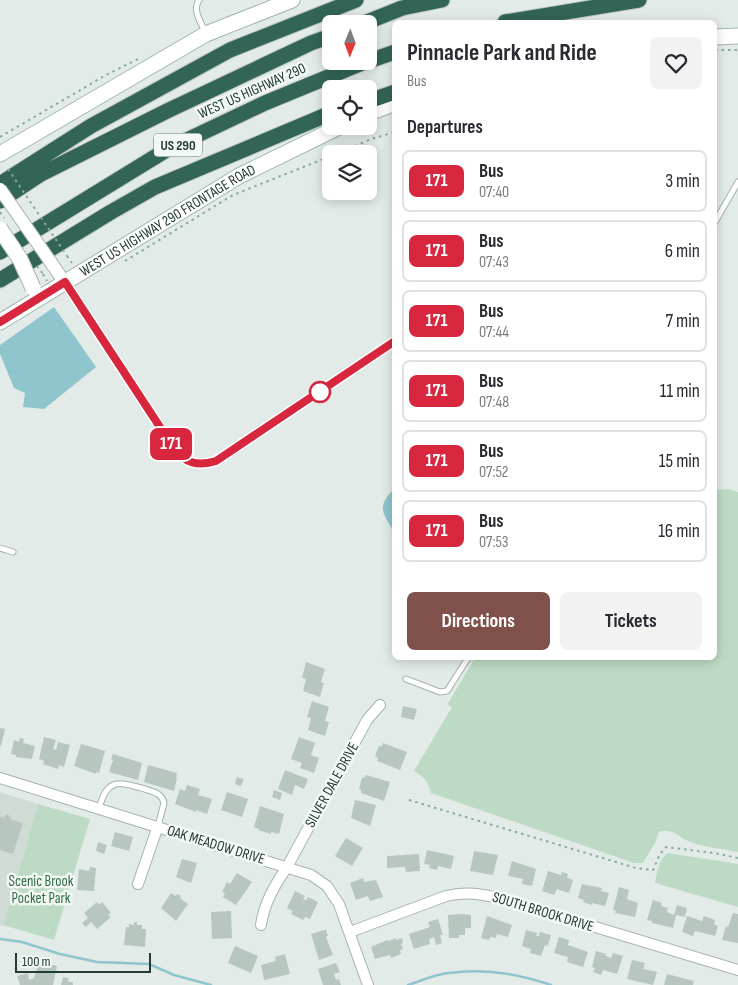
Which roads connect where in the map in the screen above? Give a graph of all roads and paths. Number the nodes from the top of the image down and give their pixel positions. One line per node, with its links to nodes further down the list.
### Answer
1 (199, 0): 8 (lane)
2 (292, 0): 8 (main road)
3 (356, 0): 29 (highway)
4 (442, 0): 6 (highway)
5 (639, 0): 7 (highway)
6 (378, 18)
7 (517, 20)
8 (206, 34): 25 (main road)
9 (738, 36): 10 (main road)
10 (717, 37)
11 (322, 39): 31 (highway, WEST US HIGHWAY 290 / US 290)
12 (717, 50): 13 (path)
13 (738, 50)
14 (392, 53): 15 (highway, WEST US HIGHWAY 290 / US 290)
15 (378, 58)
16 (346, 70): 34 (highway, WEST US HIGHWAY 290 / US 290)
17 (392, 93): 18 (highway)
18 (377, 98)
19 (392, 104): 20 (main road)
20 (377, 110)
21 (322, 117): 37 (highway)
22 (392, 133): 24 (path)
23 (323, 135): 38 (main road, WEST US HIGHWAY 290 FRONTAGE ROAD)
24 (357, 145)
25 (0, 154)
26 (322, 160): 36 (path)
27 (8, 169): 35 (path, bridge)
28 (738, 182): 32 (lane)
29 (0, 184)
30 (0, 189): 38 (street, bridge)
31 (0, 201)
32 (717, 219)
33 (0, 229): 39 (main road, bridge)
34 (0, 252)
35 (67, 256)
36 (125, 261)
37 (0, 280)
38 (65, 282): 39 (main road, WEST US HIGHWAY 290 FRONTAGE ROAD); 41 (lane)
39 (25, 307): 40 (main road, WEST US HIGHWAY 290 FRONTAGE ROAD)
40 (0, 322)
41 (392, 344)
42 (0, 548): 43 (lane)
43 (13, 552)
44 (467, 660): 45 (lane)
45 (406, 679)
46 (380, 704): 52 (street, SILVER DALE DRIVE)
47 (0, 778): 49 (street, OAK MEADOW DRIVE)
48 (409, 800): 51 (path)
49 (99, 808): 50 (street, OAK MEADOW DRIVE); 50 (lane)
50 (158, 826): 52 (street, OAK MEADOW DRIVE); 53 (street)
51 (738, 858)
52 (287, 867): 54 (street, SILVER DALE DRIVE); 55 (street, OAK MEADOW DRIVE)
53 (138, 884)
54 (261, 925)
55 (350, 932): 56 (street, SOUTH BROOK DRIVE); 57 (street, OAK MEADOW DRIVE)
56 (738, 970)
57 (368, 984)

